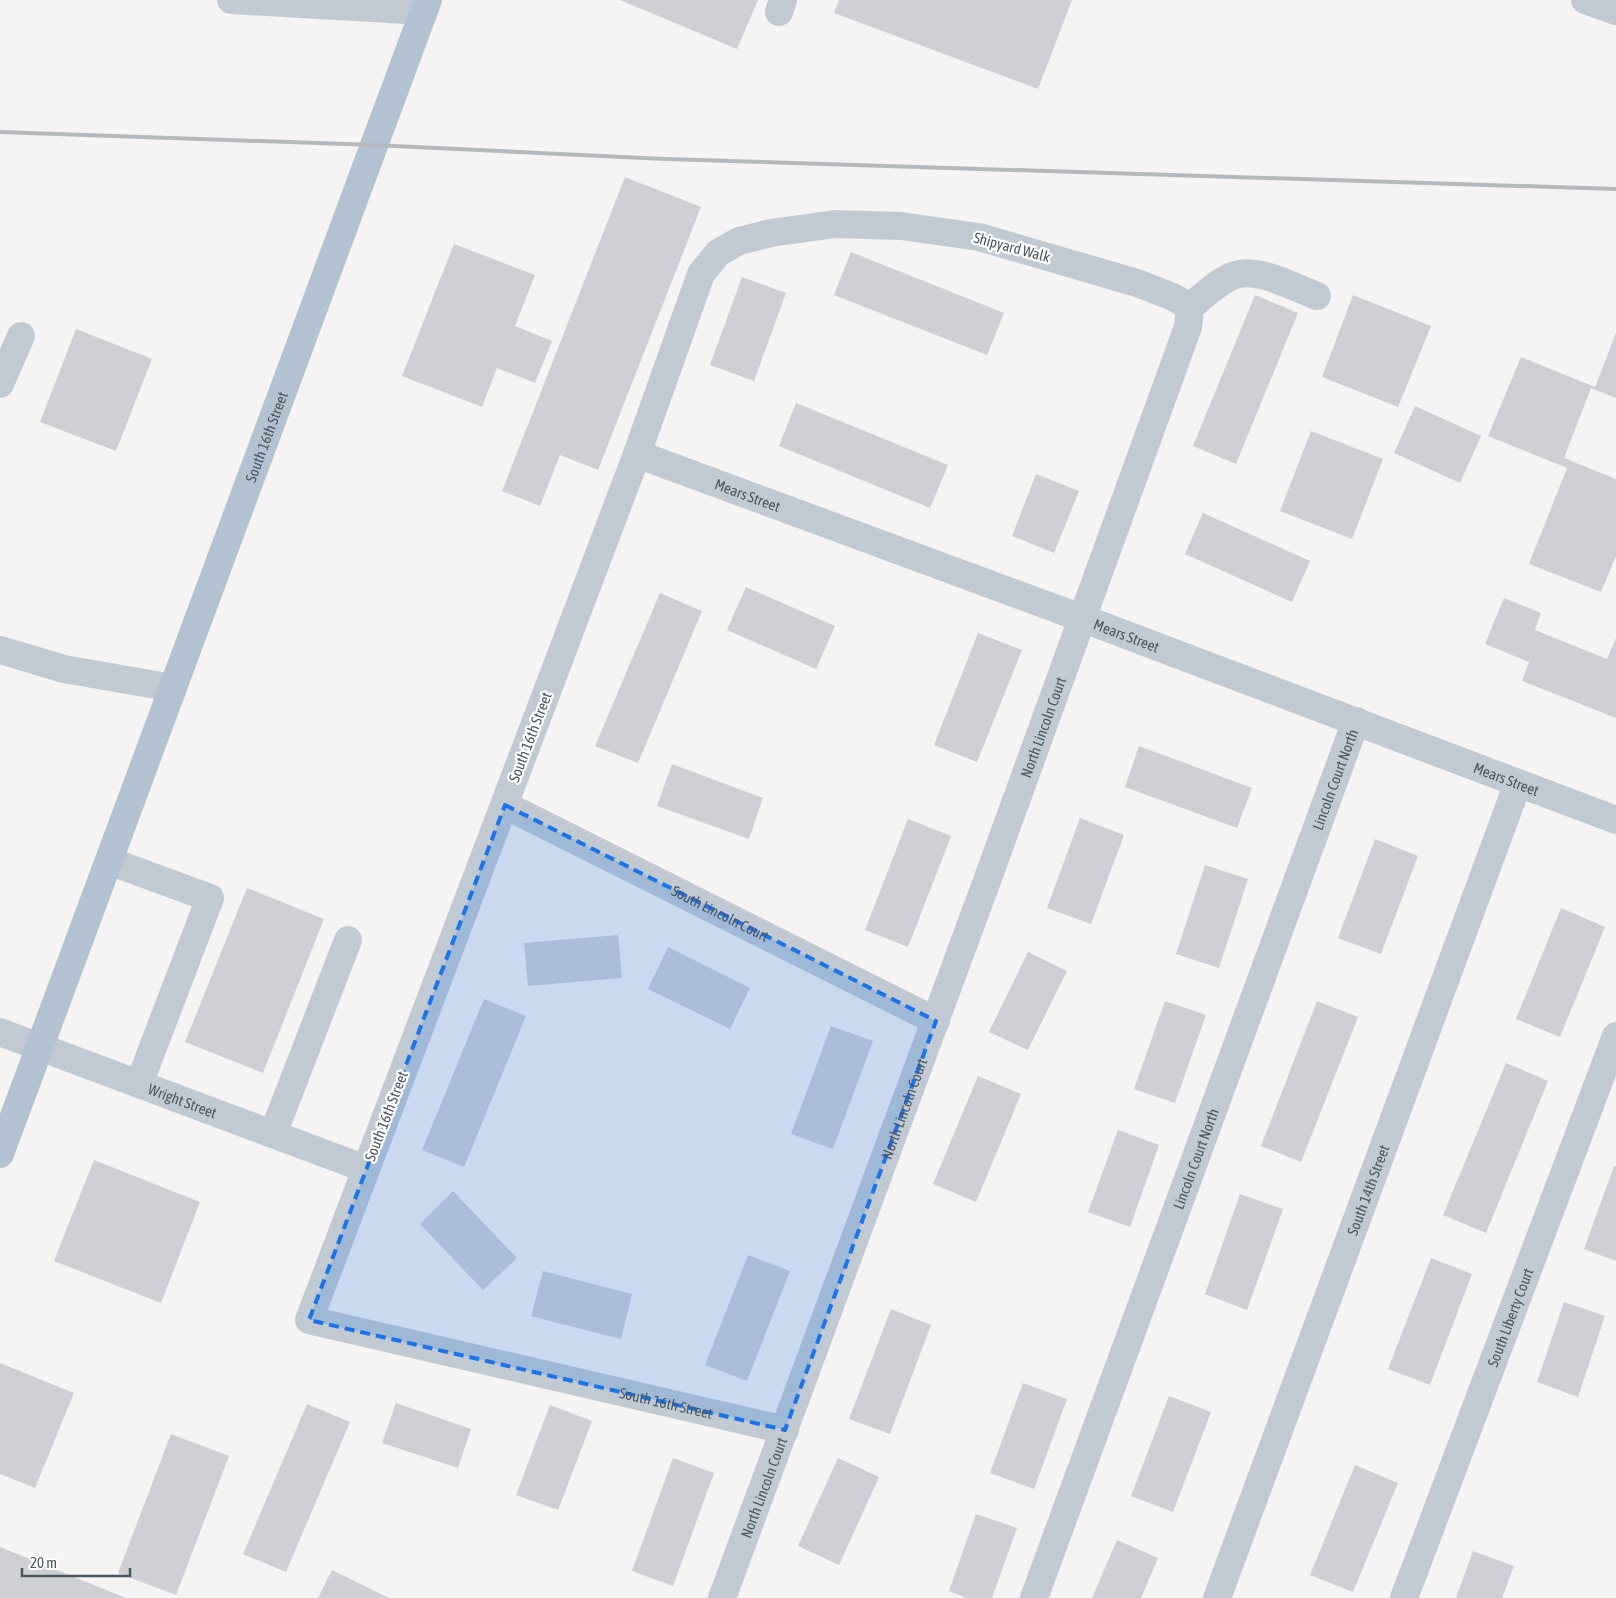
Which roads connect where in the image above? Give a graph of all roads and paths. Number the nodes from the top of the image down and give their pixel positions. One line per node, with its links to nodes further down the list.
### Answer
1 (231, 0): 3 (street)
2 (1585, 0): 4 (street)
3 (426, 6): 12 (main road, South 16th Street)
4 (1616, 11)
5 (1318, 296): 6 (street)
6 (1190, 307): 9 (street, Shipyard Walk); 10 (street)
7 (21, 336): 8 (street)
8 (0, 384)
9 (637, 454): 10 (street, Mears Street); 15 (street, South 16th Street)
10 (1084, 619): 13 (street, Mears Street); 19 (street, North Lincoln Court)
11 (0, 650): 12 (street)
12 (173, 688): 17 (main road, South 16th Street)
13 (1356, 721): 14 (street, Mears Street); 29 (street, Lincoln Court North)
14 (1518, 783): 16 (street, Mears Street); 30 (street, South 14th Street)
15 (505, 805): 19 (street, South Lincoln Court); 26 (street, South 16th Street)
16 (1616, 820)
17 (109, 861): 22 (main road, South 16th Street); 23 (street)
18 (348, 940): 24 (street)
19 (936, 1021): 27 (street, North Lincoln Court)
20 (0, 1032): 22 (street, Wright Street)
21 (1616, 1036): 31 (street, South Liberty Court)
22 (40, 1046): 23 (street, Wright Street); 25 (main road, South 16th Street)
23 (140, 1084): 24 (street, Wright Street)
24 (274, 1134): 26 (street, Wright Street)
25 (0, 1154)
26 (366, 1169): 27 (street, South 16th Street)
27 (785, 1430): 28 (street, North Lincoln Court)
28 (722, 1598)
29 (1034, 1598)
30 (1218, 1598)
31 (1404, 1598)

